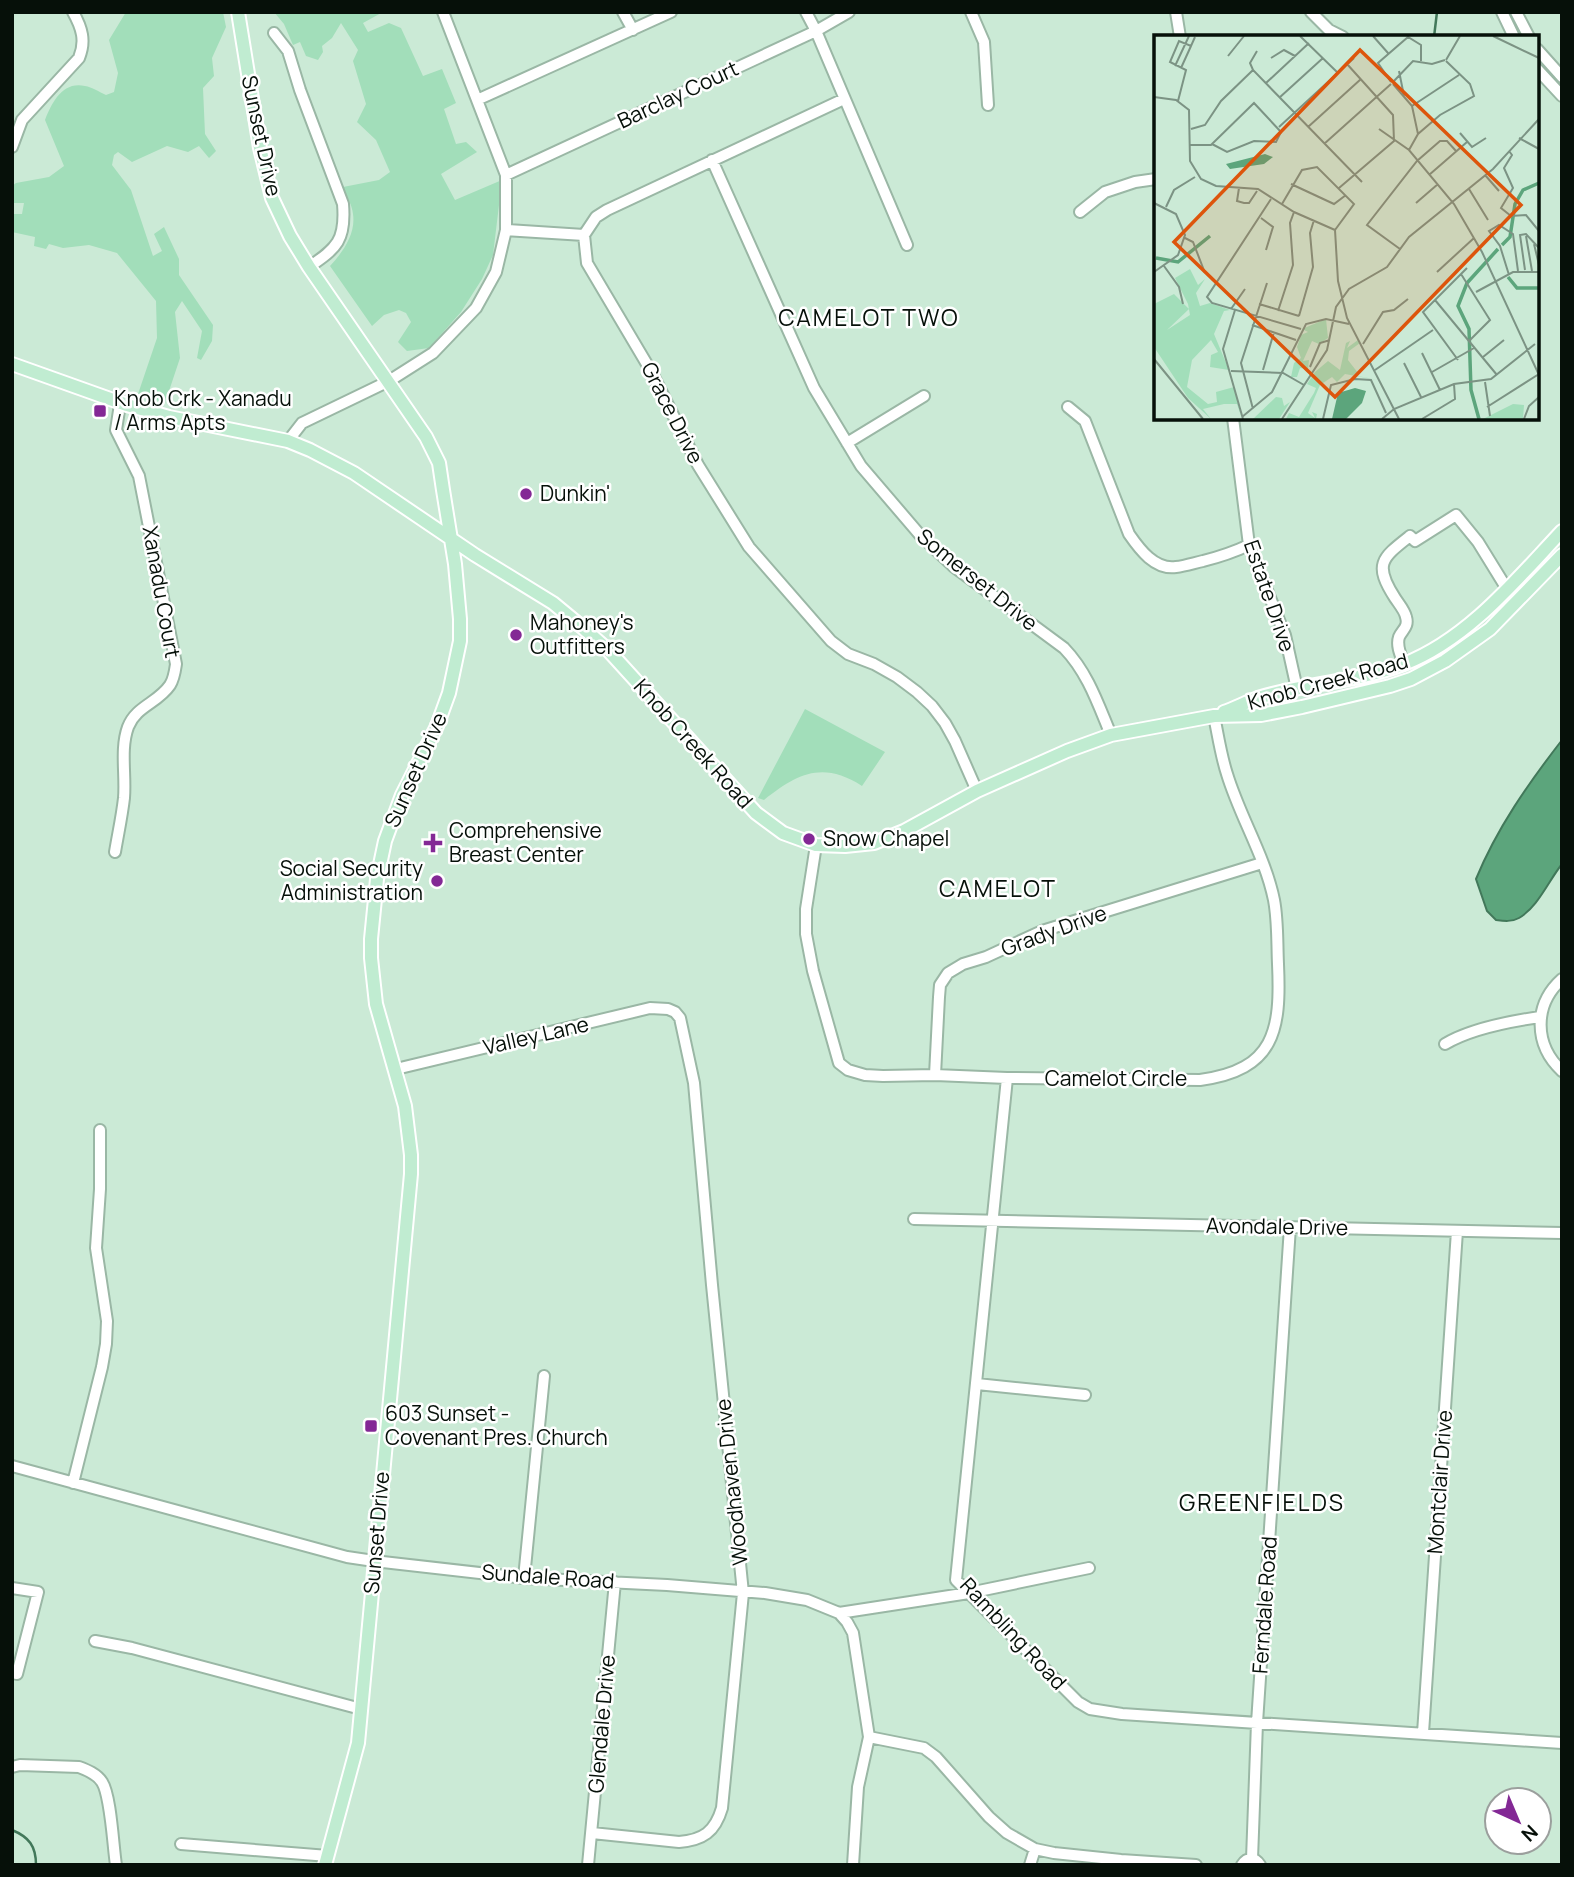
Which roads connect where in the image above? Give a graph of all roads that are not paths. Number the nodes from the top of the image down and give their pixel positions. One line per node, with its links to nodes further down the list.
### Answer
1 (73, 12): 29 (street)
2 (238, 12): 37 (main road, Sunset Drive)
3 (443, 12): 27 (street)
4 (623, 12): 13 (street)
5 (671, 12): 13 (street)
6 (806, 12): 14 (street)
7 (849, 12): 14 (street, Barclay Court)
8 (971, 12): 28 (street)
9 (1176, 12): 16 (street)
10 (1311, 12): 17 (street)
11 (1503, 12): 18 (street)
12 (1516, 12): 19 (street)
13 (633, 30): 27 (street)
14 (816, 32): 26 (street); 31 (street, Barclay Court)
15 (274, 33): 37 (street)
16 (1180, 35)
17 (1339, 35)
18 (1513, 35)
19 (1528, 35)
20 (1539, 51): 21 (street)
21 (1550, 64): 22 (street); 24 (street)
22 (1539, 71)
23 (1539, 73): 25 (street)
24 (1562, 77)
25 (1562, 96)
26 (844, 99): 30 (street); 36 (street)
27 (477, 100): 31 (street)
28 (988, 105)
29 (12, 147)
30 (712, 160): 35 (street); 45 (street, Somerset Drive)
31 (506, 175): 34 (street)
32 (1154, 179): 33 (street)
33 (1080, 212)
34 (506, 230): 35 (street); 39 (street)
35 (583, 235): 59 (street, Grace Drive)
36 (907, 244)
37 (309, 267): 39 (main road, Sunset Drive)
38 (12, 364): 41 (main road, Knob Creek Road)
39 (389, 381): 44 (street); 47 (main road, Sunset Drive)
40 (924, 396): 45 (street)
41 (120, 404): 44 (main road, Knob Creek Road); 61 (street, Xanadu Court)
42 (1068, 407): 48 (street)
43 (1233, 420): 48 (street, Estate Drive)
44 (288, 441): 47 (main road, Knob Creek Road)
45 (848, 443): 58 (street, Somerset Drive)
46 (1561, 532): 50 (main road, Knob Creek Road)
47 (452, 539): 60 (main road, Knob Creek Road); 67 (main road, Sunset Drive)
48 (1249, 545): 54 (street, Estate Drive)
49 (1562, 555): 51 (main road, Knob Creek Road)
50 (1507, 589): 51 (main road); 52 (main road, Knob Creek Road); 52 (street)
51 (1519, 600): 53 (main road, Knob Creek Road)
52 (1404, 664): 53 (main road); 54 (main road, Knob Creek Road)
53 (1411, 679): 55 (main road, Knob Creek Road)
54 (1297, 689): 55 (main road); 56 (main road); 57 (main road, Knob Creek Road)
55 (1327, 701): 56 (main road, Knob Creek Road)
56 (1261, 715): 57 (main road, Knob Creek Road)
57 (1214, 716): 58 (main road, Knob Creek Road); 62 (street, Camelot Circle)
58 (1111, 735): 59 (main road, Knob Creek Road)
59 (976, 791): 60 (main road, Knob Creek Road)
60 (816, 845): 69 (street, Camelot Circle)
61 (115, 852)
62 (1262, 863): 69 (street, Grady Drive); 70 (street, Camelot Circle)
63 (1562, 979): 65 (street)
64 (676, 1012): 67 (street, Valley Lane); 87 (street, Woodhaven Drive)
65 (1540, 1017): 66 (street); 68 (street)
66 (1445, 1044)
67 (396, 1069): 82 (main road, Sunset Drive)
68 (1562, 1071)
69 (935, 1075): 70 (street, Camelot Circle)
70 (1007, 1078): 73 (street, Rambling Road)
71 (100, 1130): 81 (street)
72 (914, 1219): 73 (street, Avondale Drive)
73 (993, 1221): 74 (street, Avondale Drive); 78 (street, Rambling Road)
74 (1290, 1227): 75 (street, Avondale Drive); 93 (street, Ferndale Road)
75 (1457, 1231): 76 (street, Avondale Drive); 94 (street, Montclair Drive)
76 (1562, 1233)
77 (544, 1376): 84 (street)
78 (977, 1384): 79 (street); 88 (street, Rambling Road)
79 (1085, 1395)
80 (12, 1466): 81 (street, Sundale Road)
81 (73, 1483): 82 (street, Sundale Road)
82 (374, 1561): 84 (street, Sundale Road); 92 (main road, Sunset Drive)
83 (1089, 1568): 88 (street)
84 (524, 1578): 85 (street, Sundale Road)
85 (615, 1583): 87 (street, Sundale Road); 98 (street, Glendale Drive)
86 (12, 1588): 91 (street)
87 (743, 1592): 89 (street, Sundale Road); 98 (street, Woodhaven Drive)
88 (969, 1592): 89 (street); 93 (street, Rambling Road)
89 (839, 1613): 95 (street)
90 (95, 1641): 92 (street)
91 (12, 1673)
92 (361, 1709): 101 (main road, Sunset Drive)
93 (1257, 1723): 94 (street, Rambling Road); 103 (street, Ferndale Road)
94 (1423, 1733): 96 (street, Rambling Road)
95 (869, 1737): 100 (street); 106 (street)
96 (1562, 1743)
97 (12, 1767): 104 (street)
98 (592, 1833): 105 (street, Glendale Drive)
99 (181, 1844): 101 (street)
100 (1035, 1849): 102 (street); 107 (street)
101 (326, 1860)
102 (1123, 1862): 108 (street)
103 (1252, 1863)
104 (116, 1865)
105 (588, 1865)
106 (853, 1865)
107 (1030, 1865)
108 (1196, 1865)

